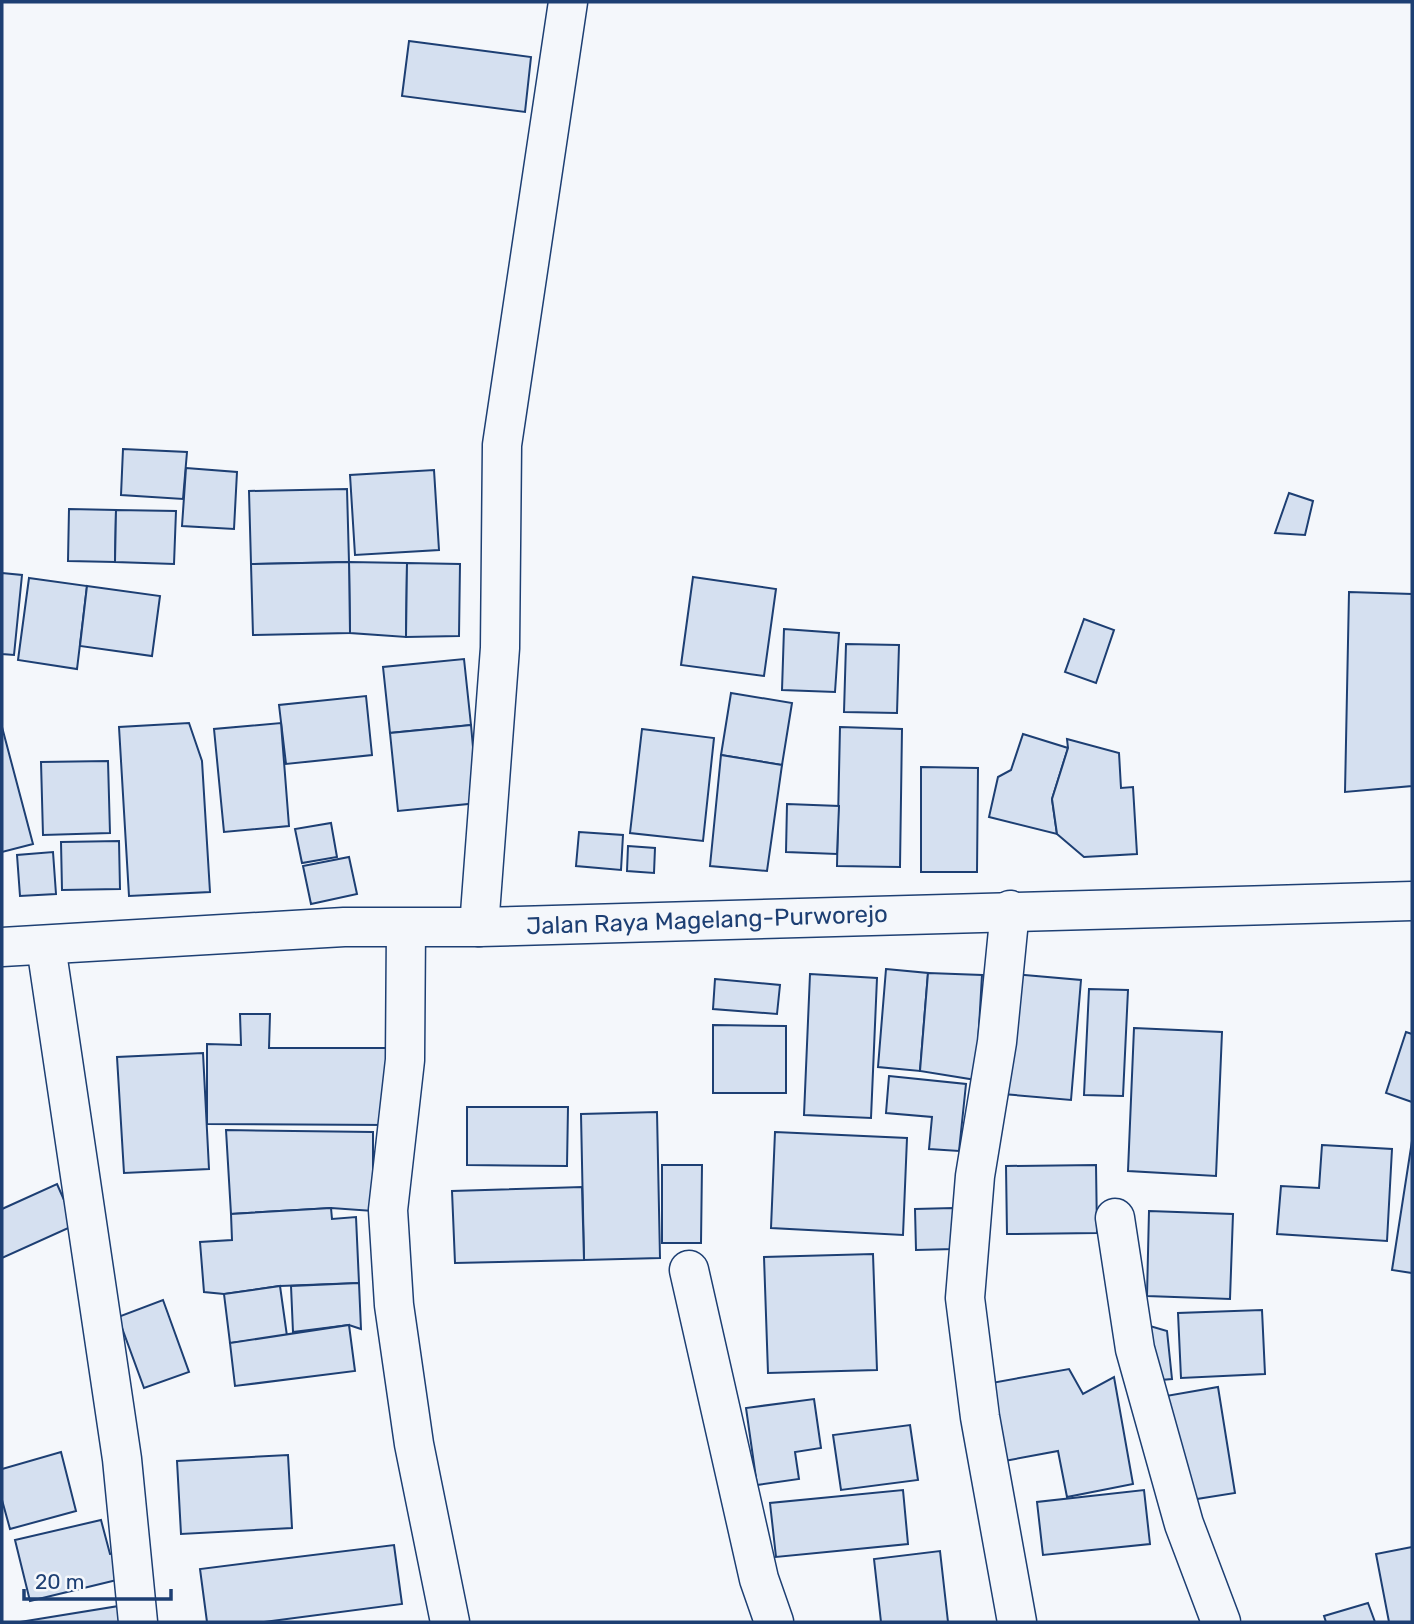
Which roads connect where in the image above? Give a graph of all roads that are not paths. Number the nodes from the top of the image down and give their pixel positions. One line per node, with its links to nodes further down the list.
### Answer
1 (568, 2): 4 (street)
2 (1412, 901): 3 (street, Jalan Raya Magelang-Purworejo)
3 (1010, 910): 4 (street, Jalan Raya Magelang-Purworejo); 13 (street)
4 (480, 927): 5 (street, Jalan Raya Magelang-Purworejo)
5 (407, 928): 6 (street, Jalan Raya Magelang-Purworejo); 11 (street)
6 (46, 946): 7 (street, Jalan Raya Magelang-Purworejo); 10 (street)
7 (2, 947)
8 (1115, 1217): 14 (street)
9 (689, 1270): 12 (street)
10 (138, 1622)
11 (450, 1622)
12 (774, 1622)
13 (1017, 1622)
14 (1221, 1622)

